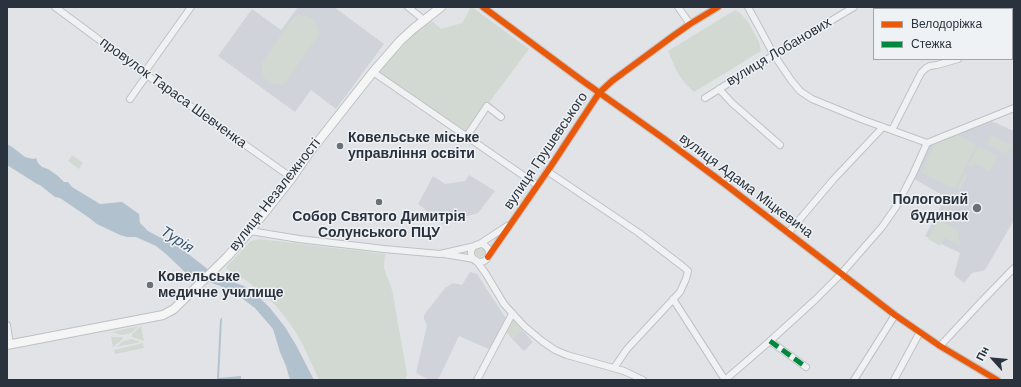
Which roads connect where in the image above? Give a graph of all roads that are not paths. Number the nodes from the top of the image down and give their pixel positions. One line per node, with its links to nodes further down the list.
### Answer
1 (55, 7): 17 (street, провулок Тараса Шевченка)
2 (191, 7): 17 (street)
3 (408, 7): 10 (street)
4 (442, 7): 10 (main road, вулиця Незалежності)
5 (483, 7): 19 (street, вулиця Адама Міцкевича)
6 (678, 7): 11 (street)
7 (718, 7): 11 (street, вулиця Грушевського)
8 (748, 7): 12 (street)
9 (854, 7): 12 (street, вулиця Лобанових)
10 (424, 20): 16 (main road, вулиця Незалежності)
11 (690, 24): 19 (street, вулиця Грушевського)
12 (774, 55): 18 (street, вулиця Лобанових); 24 (street)
13 (927, 60): 15 (street)
14 (955, 60): 15 (street)
15 (930, 66): 25 (street)
16 (373, 72): 26 (street); 30 (main road, вулиця Незалежності)
17 (146, 74): 21 (street); 30 (street, провулок Тараса Шевченка)
18 (719, 89): 20 (street, вулиця Лобанових); 28 (street)
19 (599, 93): 29 (street, вулиця Грушевського); 34 (street, вулиця Адама Міцкевича)
20 (705, 98)
21 (130, 99)
22 (1014, 108): 27 (street)
23 (501, 117): 26 (street)
24 (883, 127): 25 (street); 34 (street)
25 (892, 130): 27 (street)
26 (467, 136): 31 (street)
27 (927, 143): 41 (street)
28 (780, 145)
29 (547, 171): 31 (street, вулиця Грушевського); 42 (street)
30 (292, 178): 33 (main road, вулиця Незалежності)
31 (537, 185): 32 (street, вулиця Грушевського)
32 (510, 224): 35 (street, вулиця Грушевського); 37 (street)
33 (250, 231): 36 (street); 48 (main road, вулиця Незалежності)
34 (789, 232): 41 (street, вулиця Адама Міцкевича)
35 (476, 246): 36 (street, вулиця Грушевського); 37 (street); 38 (street)
36 (440, 254): 38 (street)
37 (487, 258): 38 (street); 40 (street)
38 (475, 260): 40 (street)
39 (1014, 268): 49 (street)
40 (486, 274): 43 (street)
41 (841, 274): 44 (street, вулиця Адама Міцкевича); 47 (street)
42 (673, 299): 51 (street); 54 (street)
43 (512, 314): 51 (street); 52 (street)
44 (895, 315): 46 (street, вулиця Адама Міцкевича); 55 (street)
45 (7, 325): 48 (street)
46 (920, 332): 49 (street, вулиця Адама Міцкевича); 56 (street)
47 (770, 341): 50 (street); 54 (street)
48 (8, 345)
49 (940, 346): 57 (street, вулиця Адама Міцкевича)
50 (806, 367)
51 (614, 368): 53 (street)
52 (477, 380)
53 (643, 380)
54 (725, 380)
55 (854, 380)
56 (894, 380)
57 (997, 380)

